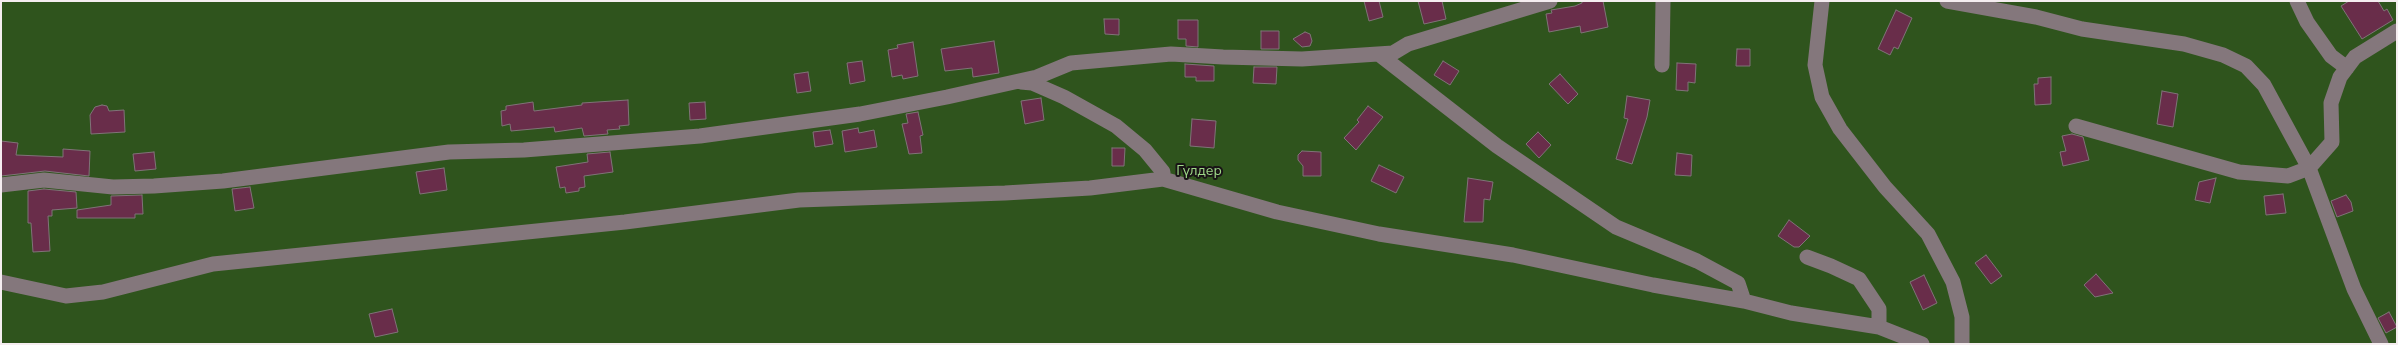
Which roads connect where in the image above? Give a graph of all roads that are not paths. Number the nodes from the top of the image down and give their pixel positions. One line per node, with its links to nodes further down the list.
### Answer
1 (1550, 1): 7 (street)
2 (1663, 1): 8 (street)
3 (1822, 1): 20 (street)
4 (1946, 1): 12 (street)
5 (2296, 1): 9 (street)
6 (2397, 31): 9 (street)
7 (1380, 55): 10 (street); 17 (street)
8 (1662, 65)
9 (2347, 68): 12 (street)
10 (1015, 82): 13 (street); 14 (street)
11 (2076, 126): 12 (street)
12 (2309, 168): 21 (street)
13 (1163, 179): 16 (street); 17 (street)
14 (1, 185)
15 (1807, 257): 18 (street)
16 (1, 282)
17 (1744, 301): 18 (street)
18 (1879, 327): 19 (street)
19 (1922, 344)
20 (1962, 344)
21 (2381, 344)

